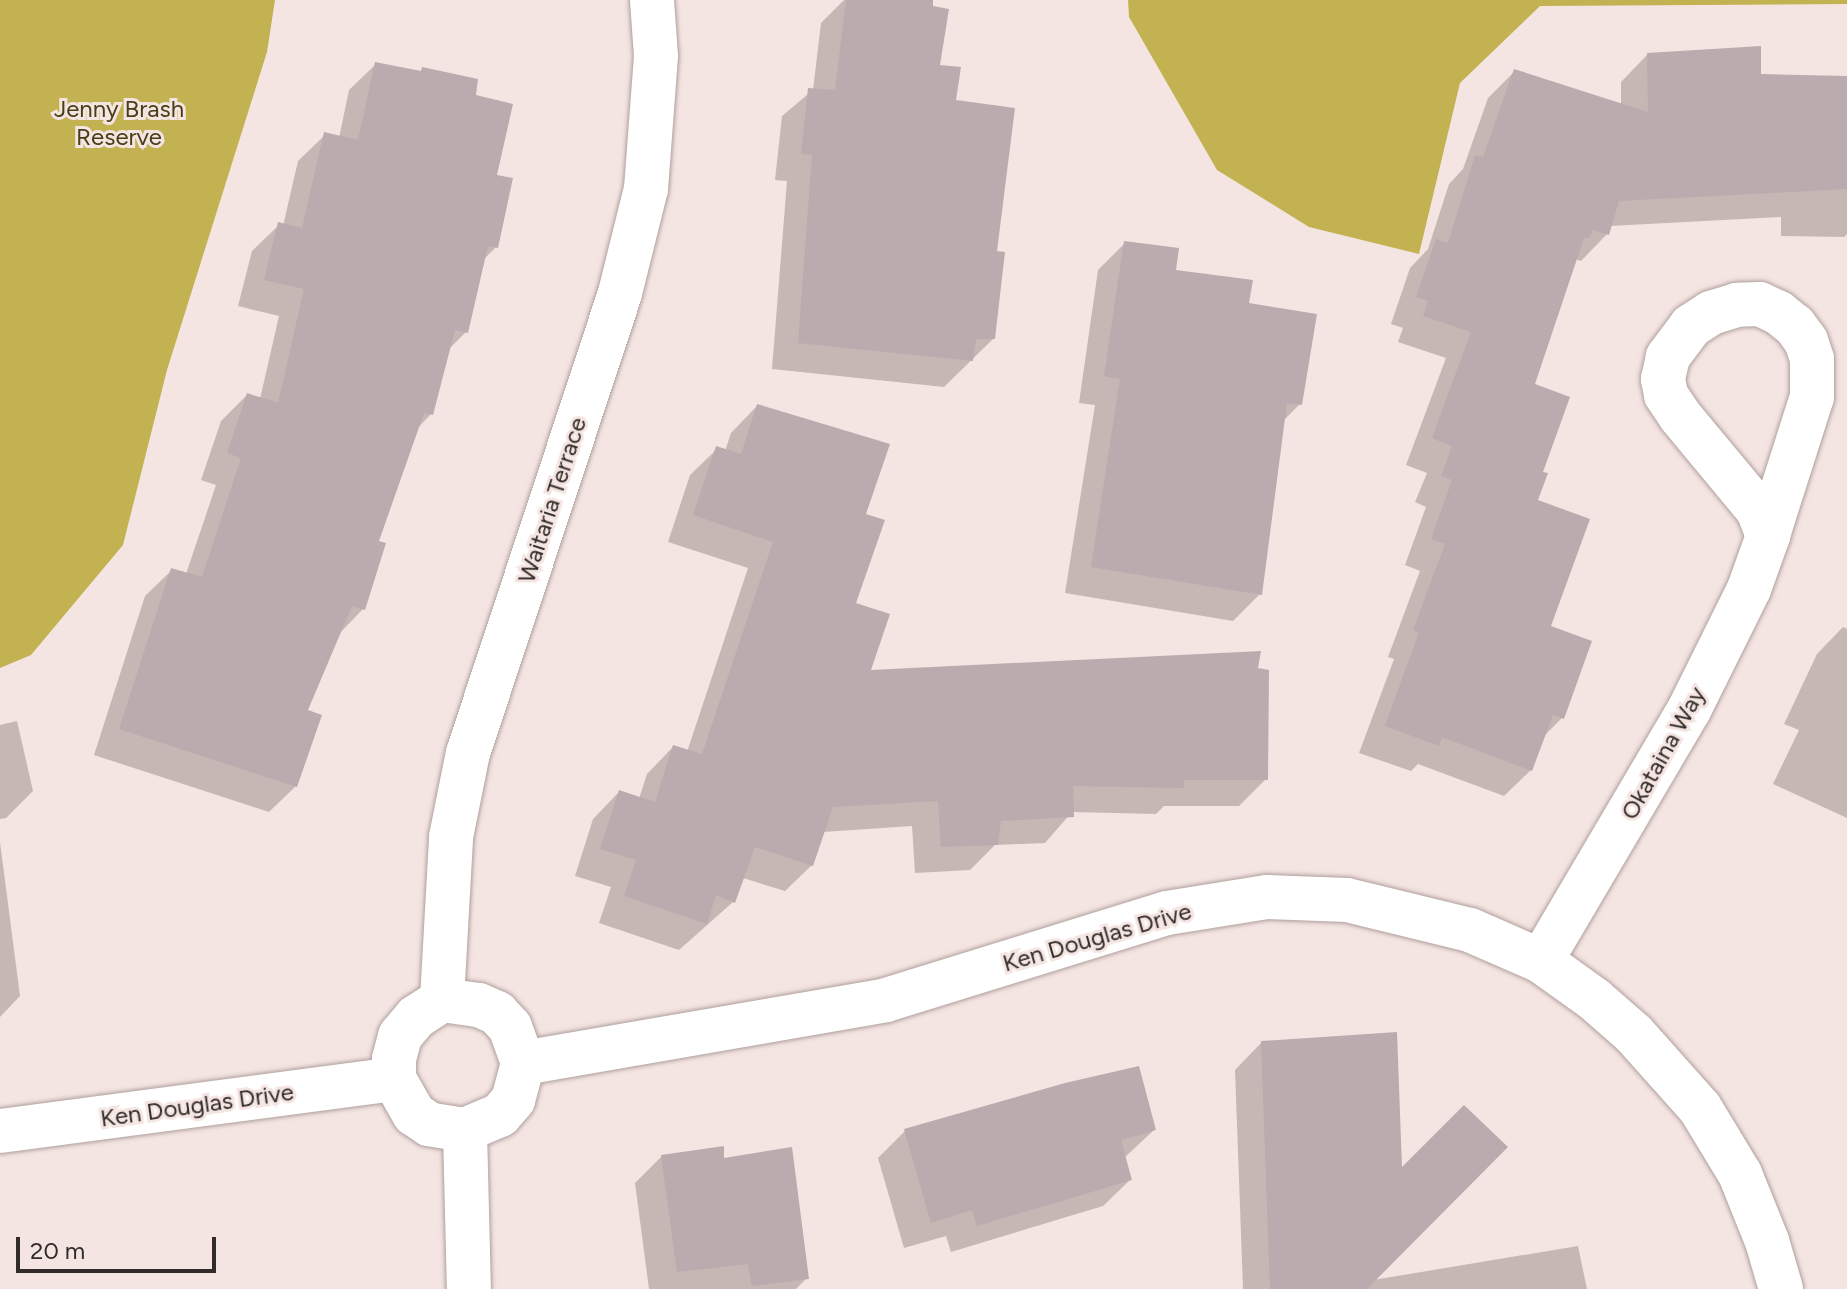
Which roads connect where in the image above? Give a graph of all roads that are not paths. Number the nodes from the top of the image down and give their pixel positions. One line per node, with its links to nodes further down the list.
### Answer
1 (652, 0): 4 (street, Waitaria Terrace)
2 (1768, 536): 2 (street, Okataina Way); 3 (street, Okataina Way)
3 (1541, 961): 5 (street, Ken Douglas Drive); 10 (street, Ken Douglas Drive)
4 (442, 1000): 5 (street); 6 (street)
5 (523, 1063): 7 (street)
6 (394, 1079): 7 (street); 8 (street, Ken Douglas Drive)
7 (465, 1130): 9 (street)
8 (0, 1131)
9 (469, 1289)
10 (1781, 1289)

